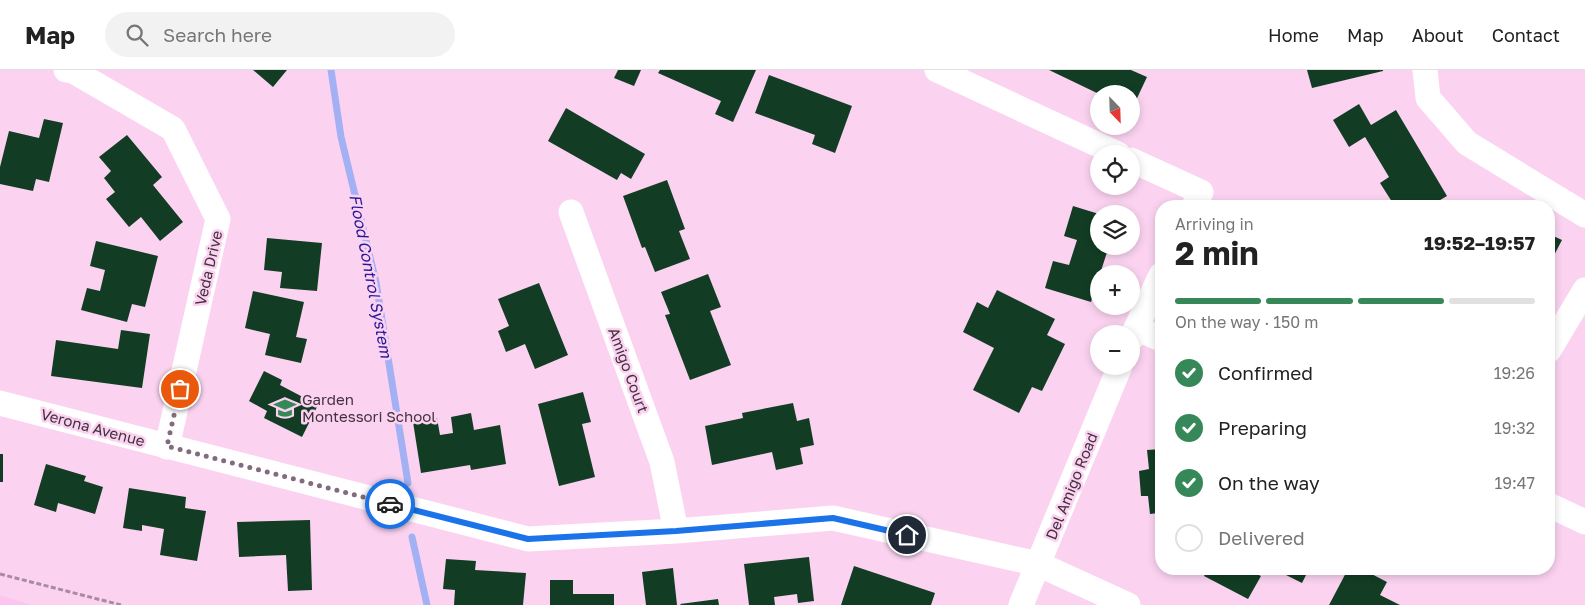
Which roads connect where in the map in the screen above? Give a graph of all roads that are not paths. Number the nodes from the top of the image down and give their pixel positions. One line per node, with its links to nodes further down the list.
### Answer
1 (66, 70): 17 (street, Veda Drive)
2 (937, 70): 4 (street)
3 (1425, 70): 8 (street)
4 (1099, 145)
5 (1140, 164): 6 (street)
6 (1197, 200)
7 (571, 212): 20 (street, Amigo Court)
8 (1585, 215)
9 (1155, 288): 11 (street)
10 (1585, 290): 14 (street)
11 (1138, 325)
12 (1140, 335): 13 (street)
13 (1155, 338)
14 (1555, 340)
15 (1116, 375): 21 (street, Del Amigo Road)
16 (0, 403): 17 (street, Verona Avenue)
17 (167, 446): 20 (street, Verona Avenue)
18 (1555, 508): 19 (street)
19 (1585, 522)
20 (676, 531): 21 (street, Verona Avenue)
21 (1038, 564): 22 (street, Del Amigo Road); 23 (street, Verona Avenue)
22 (1021, 605)
23 (1128, 605)

